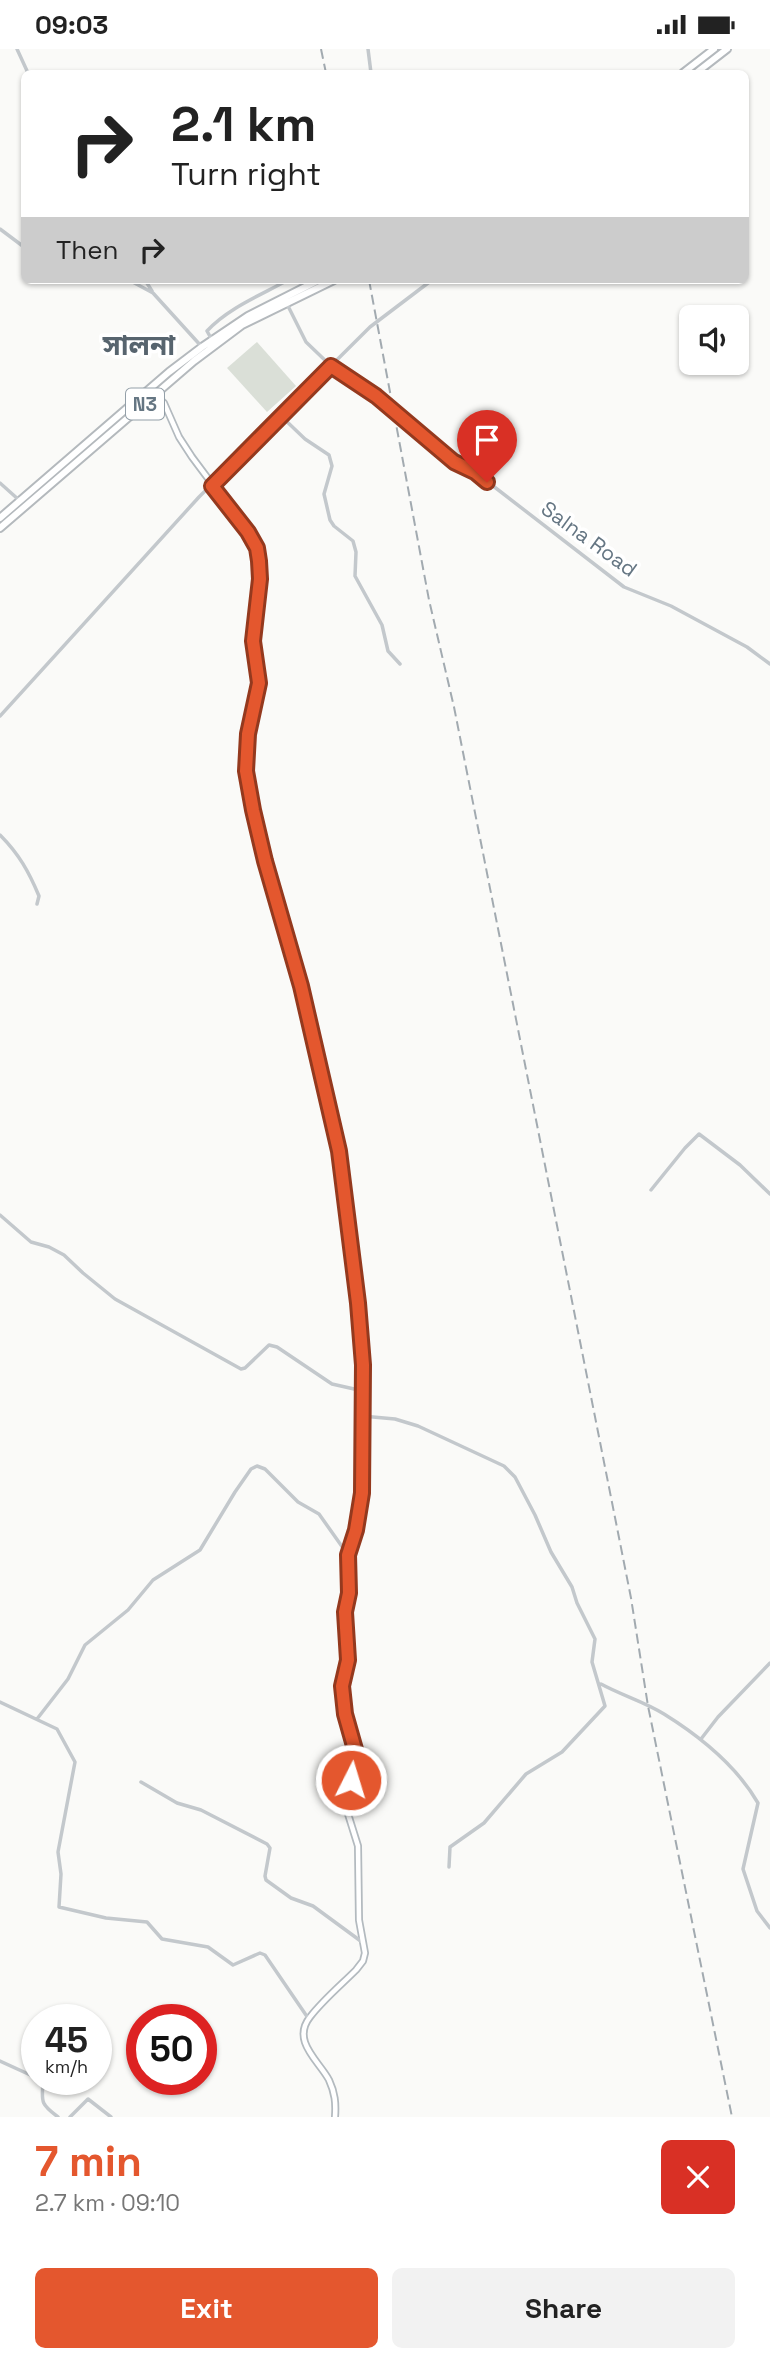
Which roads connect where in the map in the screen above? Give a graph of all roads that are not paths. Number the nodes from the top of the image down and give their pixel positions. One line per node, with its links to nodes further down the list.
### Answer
1 (17, 49): 5 (street)
2 (368, 49): 6 (street)
3 (714, 49): 7 (highway)
4 (727, 49): 8 (highway)
5 (27, 70)
6 (371, 70)
7 (687, 70)
8 (700, 70)
9 (0, 229): 10 (street)
10 (21, 245)
11 (136, 284): 17 (street)
12 (147, 284): 17 (street)
13 (281, 284): 20 (street)
14 (313, 284): 18 (highway, N3)
15 (323, 284): 18 (highway, N3)
16 (427, 284): 22 (street)
17 (153, 293): 21 (street)
18 (299, 293): 19 (highway, N3); 20 (highway, N3)
19 (286, 302): 22 (street, Salna Road); 23 (highway, N3)
20 (212, 340): 21 (highway, N3)
21 (202, 347): 27 (highway, N3)
22 (331, 366): 24 (street); 31 (street, Salna Road)
23 (155, 395): 26 (main road); 29 (highway, N3)
24 (281, 416): 26 (street); 30 (street)
25 (0, 483): 27 (street)
26 (212, 486): 32 (street); 38 (main road)
27 (20, 501): 28 (highway, N3)
28 (0, 518)
29 (0, 529)
30 (400, 664)
31 (770, 664)
32 (0, 716)
33 (0, 835): 34 (street)
34 (37, 904)
35 (651, 1190): 36 (street)
36 (770, 1194)
37 (0, 1215): 38 (street)
38 (363, 1391): 39 (main road)
39 (362, 1416): 40 (main road); 42 (street)
40 (348, 1555): 44 (street); 49 (main road)
41 (770, 1663): 45 (street)
42 (601, 1684): 45 (street); 47 (street)
43 (0, 1702): 44 (street)
44 (37, 1719): 50 (street)
45 (702, 1739): 48 (street)
46 (141, 1781): 49 (street)
47 (449, 1867)
48 (770, 1927)
49 (362, 1943): 50 (main road)
50 (308, 2018): 57 (main road)
51 (0, 2061): 52 (street)
52 (21, 2070)
53 (42, 2095): 54 (street)
54 (58, 2117)
55 (70, 2117): 56 (street)
56 (111, 2117)
57 (335, 2117)

